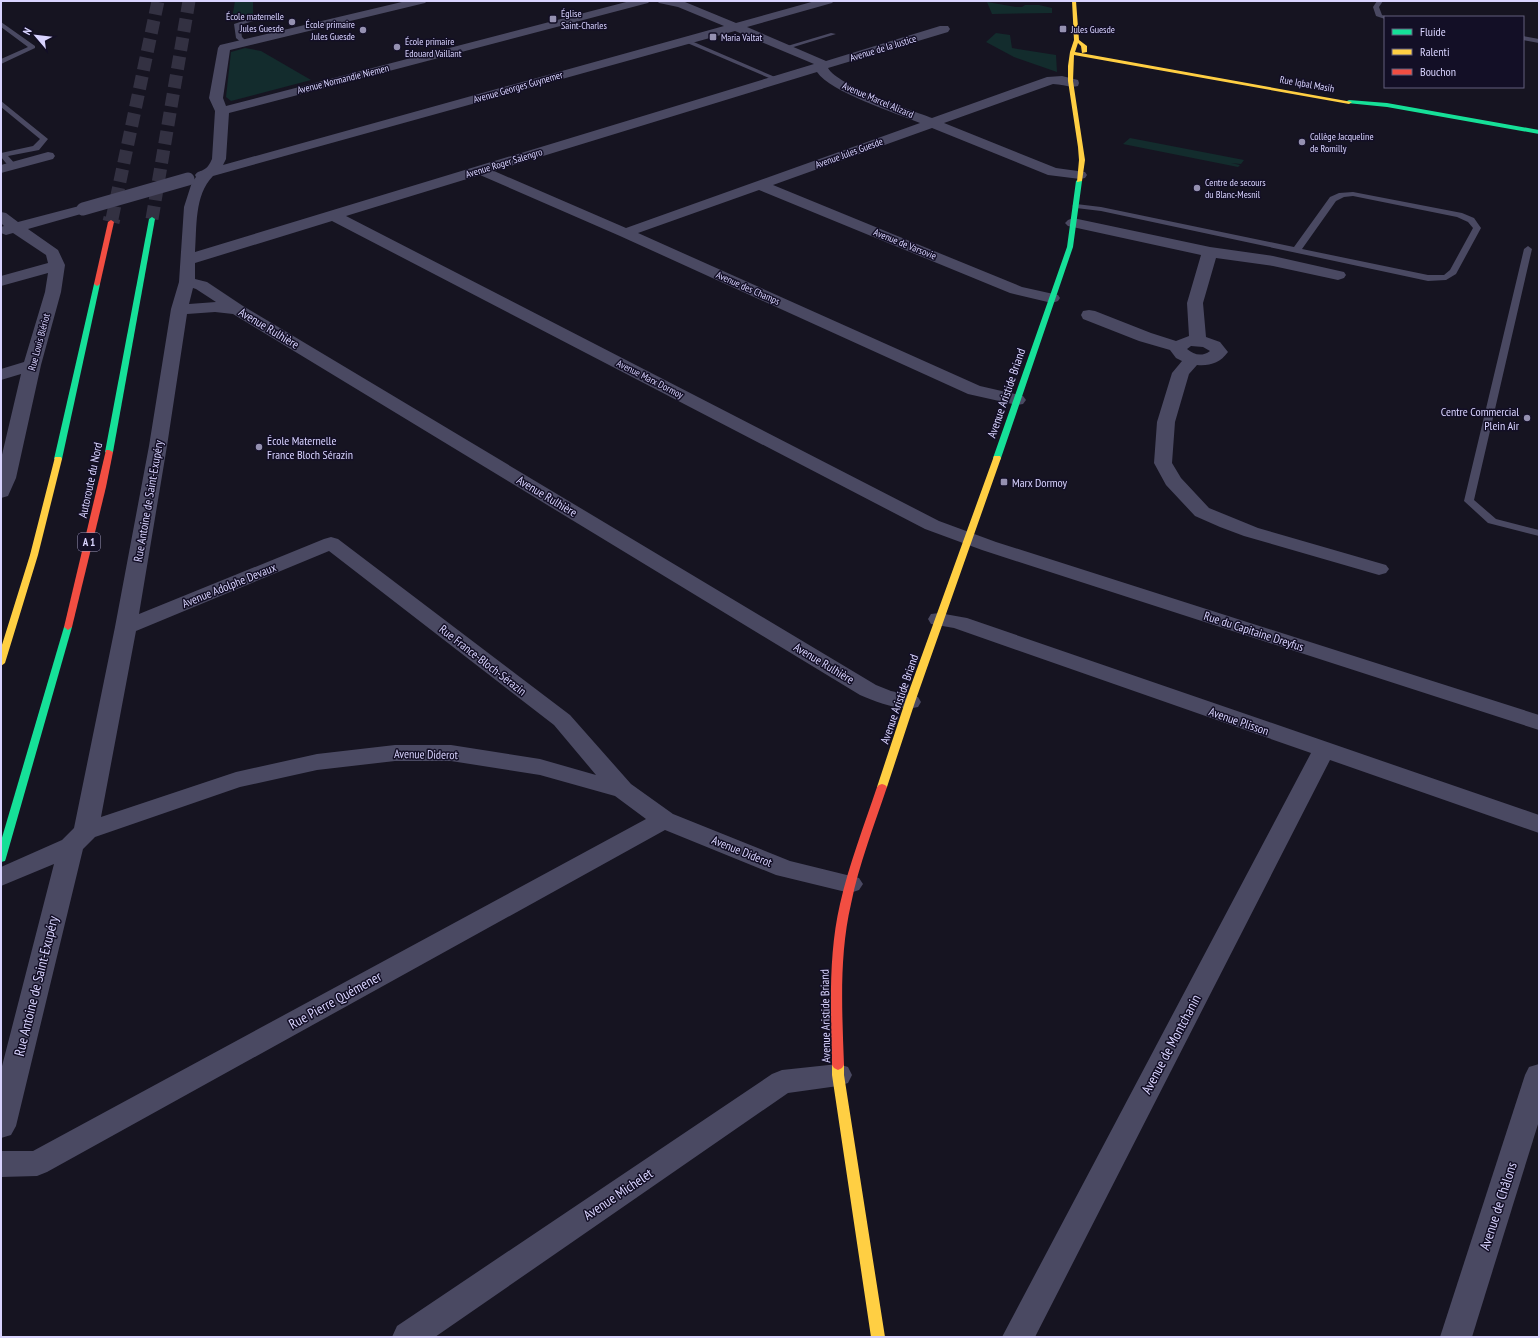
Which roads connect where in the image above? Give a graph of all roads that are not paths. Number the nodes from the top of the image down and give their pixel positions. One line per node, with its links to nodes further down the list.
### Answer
1 (420, 1): 17 (street)
2 (644, 1): 27 (street, Avenue Normandie Niemen)
3 (663, 1): 10 (street, Avenue Marcel Alizard)
4 (828, 1): 10 (street, Avenue Georges Guynemer)
5 (1074, 1): 14 (main road, Avenue Aristide Briand)
6 (1380, 1): 7 (lane)
7 (1384, 17)
8 (255, 19): 17 (lane)
9 (1, 24): 21 (lane)
10 (737, 27): 15 (street, Avenue Georges Guynemer); 18 (street, Avenue Marcel Alizard)
11 (944, 29): 22 (street, Avenue de la Justice)
12 (833, 34): 18 (lane)
13 (1524, 38): 16 (lane)
14 (1077, 40): 19 (main road, Avenue Aristide Briand); 20 (main road, Avenue Aristide Briand)
15 (687, 41): 24 (lane); 33 (street, Avenue Georges Guynemer)
16 (1539, 41)
17 (245, 43): 27 (street)
18 (787, 48): 22 (street, Avenue Marcel Alizard)
19 (1072, 53): 20 (main road, Rue Iqbal Masih); 25 (main road, Avenue Aristide Briand)
20 (1084, 56): 23 (main road, Avenue Aristide Briand); 29 (main road, Rue Iqbal Masih)
21 (1, 62)
22 (822, 66): 24 (street, Avenue Roger Salengro); 28 (street, Avenue Marcel Alizard)
23 (1083, 66)
24 (778, 80): 32 (street, Avenue Roger Salengro)
25 (1075, 81): 28 (street, Avenue Jules Guesde); 34 (main road, Avenue Aristide Briand)
26 (1, 104): 31 (lane)
27 (222, 111): 33 (street)
28 (932, 123): 34 (street, Avenue Marcel Alizard); 35 (street, Avenue Jules Guesde)
29 (1539, 132)
30 (48, 156): 31 (street)
31 (4, 160)
32 (480, 170): 38 (street, Avenue Roger Salengro); 43 (street, Avenue des Champs)
33 (208, 174): 42 (street, Avenue Georges Guynemer, bridge); 47 (street, Rue Antoine de Saint-Exupéry)
34 (1080, 175): 36 (main road, Avenue Aristide Briand)
35 (760, 185): 43 (street, Avenue Jules Guesde); 52 (street, Avenue de Varsovie)
36 (1076, 206): 41 (main road, Avenue Aristide Briand); 45 (lane)
37 (1, 216): 42 (street)
38 (334, 216): 47 (street, Avenue Roger Salengro); 63 (street, Avenue Marx Dormoy)
39 (152, 219): 76 (main road, Autoroute du Nord / A 1)
40 (111, 222): 68 (main road)
41 (1073, 223): 46 (street); 52 (main road, Avenue Aristide Briand)
42 (8, 229): 48 (street)
43 (625, 233): 60 (street, Avenue des Champs)
44 (1528, 249): 62 (lane)
45 (1296, 251): 45 (lane)
46 (1210, 252): 49 (street); 56 (street)
47 (187, 260): 51 (street, Rue Antoine de Saint-Exupéry)
48 (57, 265): 50 (street); 58 (street, Rue Louis Blériot)
49 (1338, 275)
50 (1, 281)
51 (187, 282): 53 (street, Rue Antoine de Saint-Exupéry); 54 (street, Avenue Rulhière)
52 (1052, 298): 60 (main road, Avenue Aristide Briand)
53 (179, 309): 54 (street); 67 (street, Rue Antoine de Saint-Exupéry)
54 (237, 309): 69 (street, Avenue Rulhière)
55 (1089, 315): 57 (street)
56 (1198, 341): 57 (street); 57 (street)
57 (1186, 353): 65 (street)
58 (32, 365): 59 (street); 61 (street, Rue Louis Blériot)
59 (1, 375)
60 (1017, 400): 63 (main road, Avenue Aristide Briand)
61 (1, 492)
62 (1539, 533)
63 (968, 539): 66 (main road, Avenue Aristide Briand); 70 (street, Rue du Capitaine Dreyfus)
64 (331, 543): 67 (street, Avenue Adolphe Devaux); 72 (street, Rue France-Bloch-Sérazin)
65 (1380, 569)
66 (939, 619): 69 (main road, Avenue Aristide Briand); 71 (street, Avenue Plisson)
67 (126, 627): 75 (street, Rue Antoine de Saint-Exupéry)
68 (1, 663)
69 (910, 702): 78 (main road, Avenue Aristide Briand)
70 (1539, 722)
71 (1324, 750): 74 (street, Avenue Plisson); 85 (street, Avenue de Montchanin)
72 (624, 790): 73 (street, Avenue Diderot); 75 (street, Avenue Diderot)
73 (664, 820): 78 (street, Avenue Diderot); 82 (street, Rue Pierre Quémener)
74 (1539, 824)
75 (79, 838): 77 (street, Avenue Diderot); 81 (street, Rue Antoine de Saint-Exupéry)
76 (1, 858)
77 (1, 877)
78 (850, 884): 79 (main road, Avenue Aristide Briand)
79 (838, 1074): 83 (street, Avenue Michelet); 84 (main road, Avenue Aristide Briand)
80 (1539, 1075): 86 (street, Avenue de Châlons)
81 (1, 1126)
82 (1, 1164)
83 (408, 1337)
84 (878, 1337)
85 (1018, 1337)
86 (1456, 1337)

